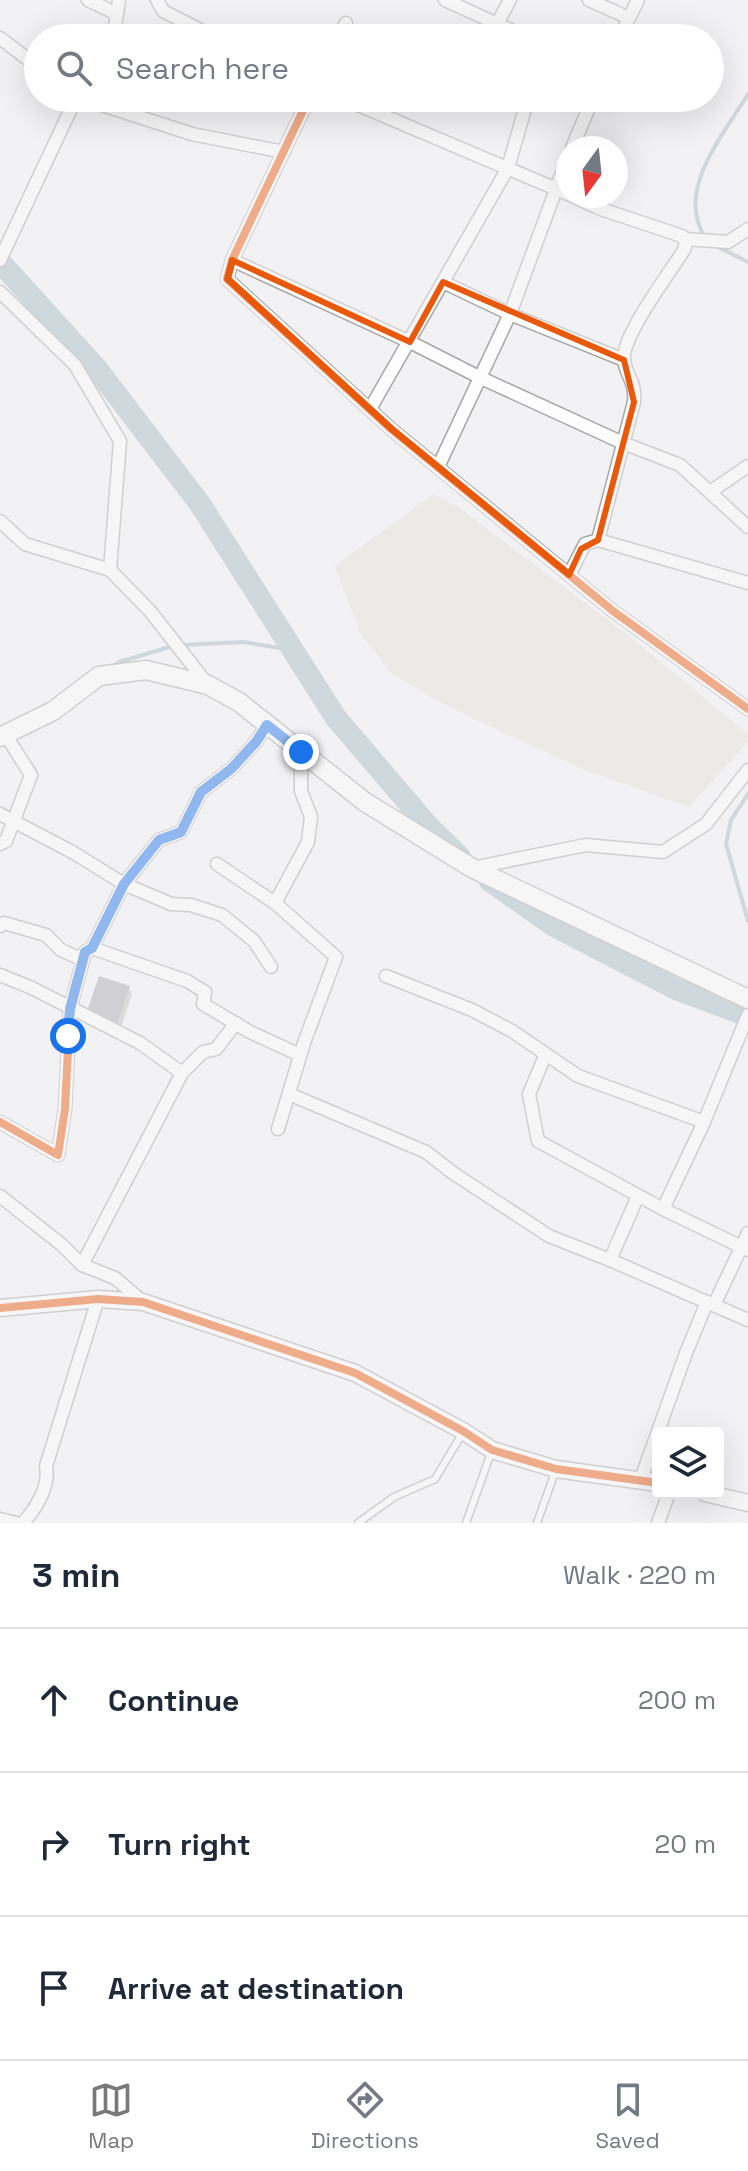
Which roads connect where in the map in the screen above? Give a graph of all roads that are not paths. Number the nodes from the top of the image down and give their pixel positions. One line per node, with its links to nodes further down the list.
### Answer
1 (88, 0): 8 (street)
2 (119, 0): 8 (street)
3 (157, 0): 11 (street)
4 (445, 0): 12 (street)
5 (510, 0): 12 (street)
6 (589, 0): 9 (street)
7 (638, 0): 9 (street)
8 (117, 14): 10 (street)
9 (629, 18): 13 (street)
10 (115, 24)
11 (189, 24)
12 (497, 24)
13 (626, 24)
14 (0, 38): 15 (street)
15 (24, 56)
16 (71, 112): 29 (street)
17 (122, 112): 23 (street)
18 (303, 112): 23 (street)
19 (375, 112): 24 (street)
20 (524, 112): 24 (street)
21 (587, 112): 22 (street)
22 (577, 136)
23 (284, 152): 30 (street)
24 (508, 168): 25 (street); 31 (street)
25 (555, 188): 33 (street)
26 (604, 208): 28 (street)
27 (748, 229): 28 (street)
28 (685, 239): 35 (street)
29 (0, 260)
30 (232, 260): 34 (street); 37 (street)
31 (443, 282): 33 (street); 34 (street)
32 (0, 292): 45 (street)
33 (510, 314): 35 (street); 36 (street)
34 (410, 342): 36 (street); 37 (street)
35 (624, 360): 38 (street)
36 (481, 378): 38 (street); 40 (street)
37 (370, 409): 40 (street)
38 (623, 443): 41 (street); 44 (street)
39 (748, 466): 41 (street)
40 (438, 467): 46 (street)
41 (710, 492): 43 (street)
42 (0, 521): 45 (street)
43 (748, 527)
44 (598, 540): 46 (street); 47 (street)
45 (110, 570): 48 (street)
46 (569, 575): 49 (street)
47 (748, 583)
48 (208, 685): 50 (main road); 51 (main road)
49 (748, 709)
50 (267, 725): 52 (main road); 59 (street)
51 (3, 735): 55 (street)
52 (301, 752): 58 (main road); 60 (street)
53 (748, 770): 58 (street)
54 (0, 814): 55 (street)
55 (13, 821): 56 (street); 59 (street)
56 (0, 844)
57 (217, 864): 60 (street)
58 (472, 868): 67 (main road)
59 (124, 884): 62 (street); 64 (street)
60 (275, 903): 71 (street)
61 (0, 926): 63 (street)
62 (92, 948): 63 (street); 70 (street)
63 (83, 960): 68 (street)
64 (271, 967)
65 (0, 975): 68 (street)
66 (386, 976): 72 (street)
67 (748, 999)
68 (70, 1009): 73 (street); 75 (street)
69 (748, 1015): 76 (street)
70 (236, 1023): 71 (street); 73 (street)
71 (300, 1055): 74 (street)
72 (545, 1056): 76 (street); 79 (street)
73 (182, 1073): 84 (street)
74 (289, 1094): 77 (street); 83 (street)
75 (0, 1122)
76 (704, 1122): 80 (street)
77 (278, 1129)
78 (0, 1196): 84 (street)
79 (638, 1196): 80 (street); 83 (street)
80 (663, 1209): 82 (street)
81 (748, 1233): 82 (street)
82 (744, 1248): 87 (street)
83 (610, 1260): 87 (street)
84 (82, 1265): 86 (street)
85 (98, 1299): 86 (street); 88 (street); 99 (street)
86 (143, 1302): 90 (street)
87 (710, 1304): 89 (street); 93 (street)
88 (0, 1308)
89 (748, 1320)
90 (463, 1431): 91 (street); 100 (lane)
91 (492, 1450): 92 (street); 101 (lane)
92 (556, 1469): 93 (street); 102 (lane)
93 (650, 1481)
94 (724, 1497): 96 (street)
95 (667, 1499): 103 (street)
96 (748, 1503)
97 (0, 1519): 98 (street)
98 (16, 1523)
99 (23, 1523)
100 (358, 1523)
101 (466, 1523)
102 (537, 1523)
103 (658, 1523)

